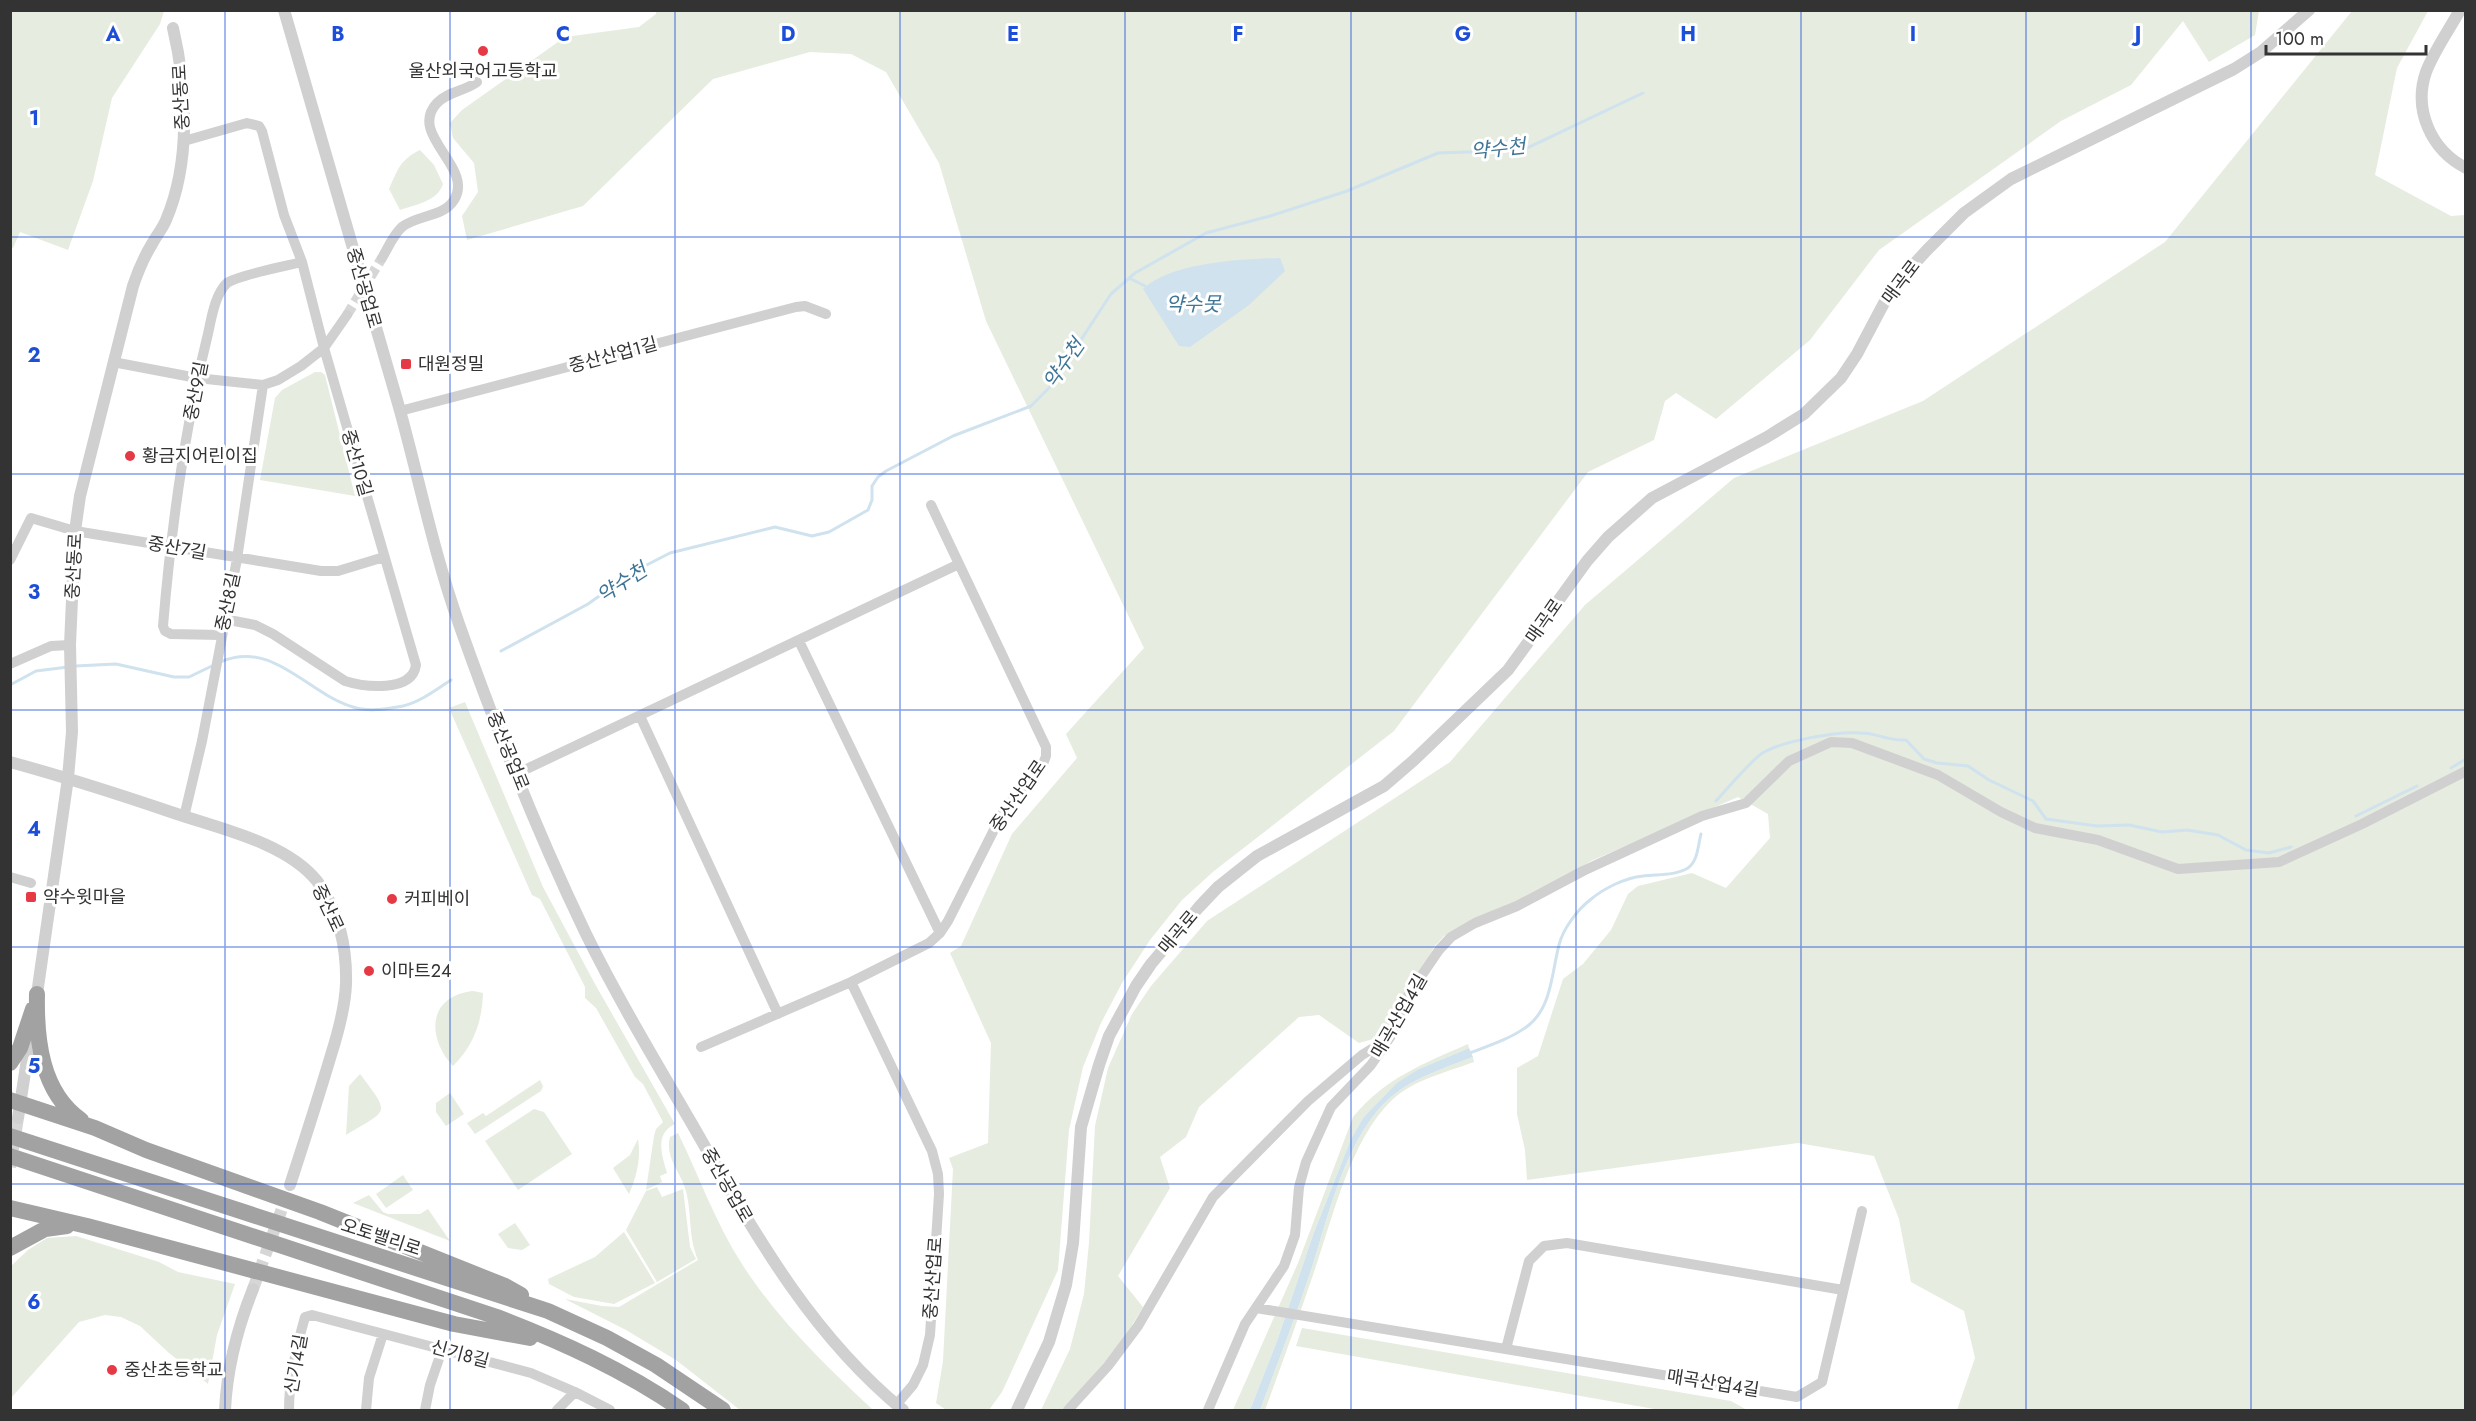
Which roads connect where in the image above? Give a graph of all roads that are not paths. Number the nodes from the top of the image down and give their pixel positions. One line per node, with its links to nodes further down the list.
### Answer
1 (284, 10): 16 (street, 중산공업로)
2 (2309, 10): 72 (street, 매곡로)
3 (2460, 10): 7 (street)
4 (173, 28): 6 (street, 중산동로)
5 (477, 82): 8 (street)
6 (184, 141): 9 (street, 중산10길); 13 (street, 중산동로)
7 (2466, 168)
8 (382, 258)
9 (302, 262): 12 (street, 중산10길); 14 (street, 중산9길)
10 (826, 314): 16 (street, 중산산업1길)
11 (347, 315): 12 (street)
12 (324, 348): 15 (street); 20 (street, 중산10길)
13 (113, 362): 14 (street); 18 (street, 중산동로)
14 (197, 378): 15 (street); 19 (street, 중산9길)
15 (263, 385): 21 (street, 중산8길)
16 (400, 411): 32 (street, 중산공업로)
17 (931, 505): 23 (street, 중산산업로)
18 (75, 531): 19 (street, 중산7길); 22 (street, 중산7길); 27 (street, 중산동로)
19 (170, 547): 21 (street, 중산7길); 25 (street, 중산9길)
20 (384, 556): 21 (street, 중산7길); 24 (street, 중산10길)
21 (237, 559): 24 (street, 중산8길)
22 (10, 560)
23 (959, 564): 26 (street); 37 (street, 중산산업로)
24 (224, 619): 25 (street, 중산8길)
25 (220, 634): 34 (street, 중산8길)
26 (799, 641): 29 (street); 37 (street)
27 (70, 645): 28 (street); 33 (street, 중산동로)
28 (10, 664)
29 (640, 716): 32 (street); 40 (street)
30 (10, 762): 33 (street, 중산로)
31 (2466, 771): 41 (street, 매곡산업4길)
32 (516, 774): 63 (street, 중산공업로)
33 (68, 778): 34 (street, 중산로); 39 (street, 중산동로)
34 (184, 817): 48 (street, 중산로)
35 (10, 877): 36 (street)
36 (31, 883)
37 (940, 933): 38 (street, 중산산업로)
38 (851, 982): 40 (street, 중산산업로); 63 (street, 중산산업로)
39 (36, 998): 43 (highway); 44 (street, 중산동로); 45 (highway)
40 (778, 1014): 42 (street, 중산산업로)
41 (1391, 1036): 55 (street, 매곡산업4길); 73 (street)
42 (701, 1047)
43 (10, 1064)
44 (16, 1107): 45 (highway)
45 (95, 1128): 56 (highway)
46 (10, 1136): 56 (highway, 오토밸리로)
47 (10, 1156): 59 (highway)
48 (290, 1185)
49 (10, 1208): 51 (highway)
50 (1862, 1211): 54 (street, 매곡산업4길)
51 (87, 1226): 52 (highway); 59 (highway)
52 (10, 1248)
53 (253, 1289): 64 (street)
54 (1844, 1290): 60 (street); 60 (street, 매곡산업4길)
55 (1262, 1309): 60 (street, 매곡산업4길); 74 (street, 매곡산업4길)
56 (548, 1311): 71 (highway, 오토밸리로)
57 (305, 1317): 58 (street, 신기8길); 65 (street, 신기4길)
58 (382, 1334): 61 (street, 신기8길); 66 (street)
59 (564, 1343): 70 (highway)
60 (1506, 1349)
61 (442, 1350): 62 (street, 신기8길); 67 (street)
62 (575, 1392): 68 (street); 69 (street, 신기8길)
63 (900, 1408)
64 (225, 1410)
65 (289, 1410)
66 (366, 1410)
67 (425, 1410)
68 (557, 1410)
69 (609, 1410)
70 (682, 1410)
71 (723, 1410)
72 (1017, 1410)
73 (1068, 1410)
74 (1208, 1410)

